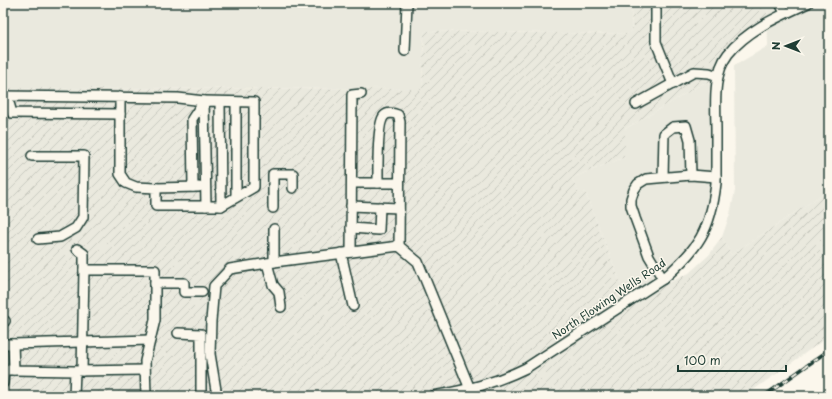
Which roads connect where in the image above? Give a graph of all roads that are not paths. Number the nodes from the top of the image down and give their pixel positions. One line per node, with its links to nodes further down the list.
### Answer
1 (407, 3): 6 (street)
2 (656, 3): 8 (street)
3 (780, 3): 5 (street)
4 (808, 3): 5 (street, North Flowing Wells Road)
5 (785, 13): 7 (street, North Flowing Wells Road)
6 (405, 51)
7 (718, 76): 8 (street); 20 (street, North Flowing Wells Road)
8 (673, 84): 15 (street)
9 (361, 94): 21 (street)
10 (5, 96): 11 (street); 16 (street)
11 (120, 97): 12 (street); 16 (street)
12 (204, 101): 13 (street); 24 (street); 25 (street)
13 (220, 102): 14 (street); 30 (street)
14 (236, 102): 28 (street); 28 (street)
15 (636, 104)
16 (120, 114): 26 (street)
17 (32, 156): 37 (street)
18 (691, 175): 19 (street); 19 (street); 20 (street)
19 (663, 177): 44 (street)
20 (716, 177): 44 (street, North Flowing Wells Road)
21 (352, 183): 22 (street); 31 (street)
22 (378, 183): 23 (street); 23 (street)
23 (399, 183): 34 (street)
24 (193, 187): 25 (street); 26 (street)
25 (206, 187): 29 (street)
26 (156, 188): 29 (street)
27 (293, 188): 33 (street)
28 (236, 196): 30 (street)
29 (206, 206): 30 (street)
30 (221, 206)
31 (351, 206): 32 (street); 35 (street)
32 (380, 207): 34 (street); 35 (street)
33 (273, 208)
34 (399, 208): 38 (street)
35 (351, 228): 40 (street)
36 (274, 229): 42 (street)
37 (38, 239)
38 (399, 246): 40 (street); 58 (street)
39 (77, 249): 43 (street)
40 (351, 252): 41 (street)
41 (341, 254): 42 (street); 47 (street)
42 (271, 263): 48 (street); 62 (street)
43 (84, 270): 45 (street); 51 (street)
44 (663, 279): 58 (street, North Flowing Wells Road)
45 (155, 283): 46 (street); 50 (street)
46 (202, 292)
47 (353, 306)
48 (282, 307)
49 (178, 333): 61 (street)
50 (150, 340): 51 (street); 55 (street)
51 (83, 342): 53 (street); 56 (street)
52 (3, 344): 53 (street)
53 (13, 344): 54 (street)
54 (14, 370): 56 (street); 57 (street)
55 (145, 370): 56 (street); 60 (street)
56 (79, 371): 59 (street)
57 (3, 383)
58 (470, 389): 63 (street, North Flowing Wells Road)
59 (74, 396)
60 (146, 396)
61 (201, 396)
62 (217, 396)
63 (433, 396)

